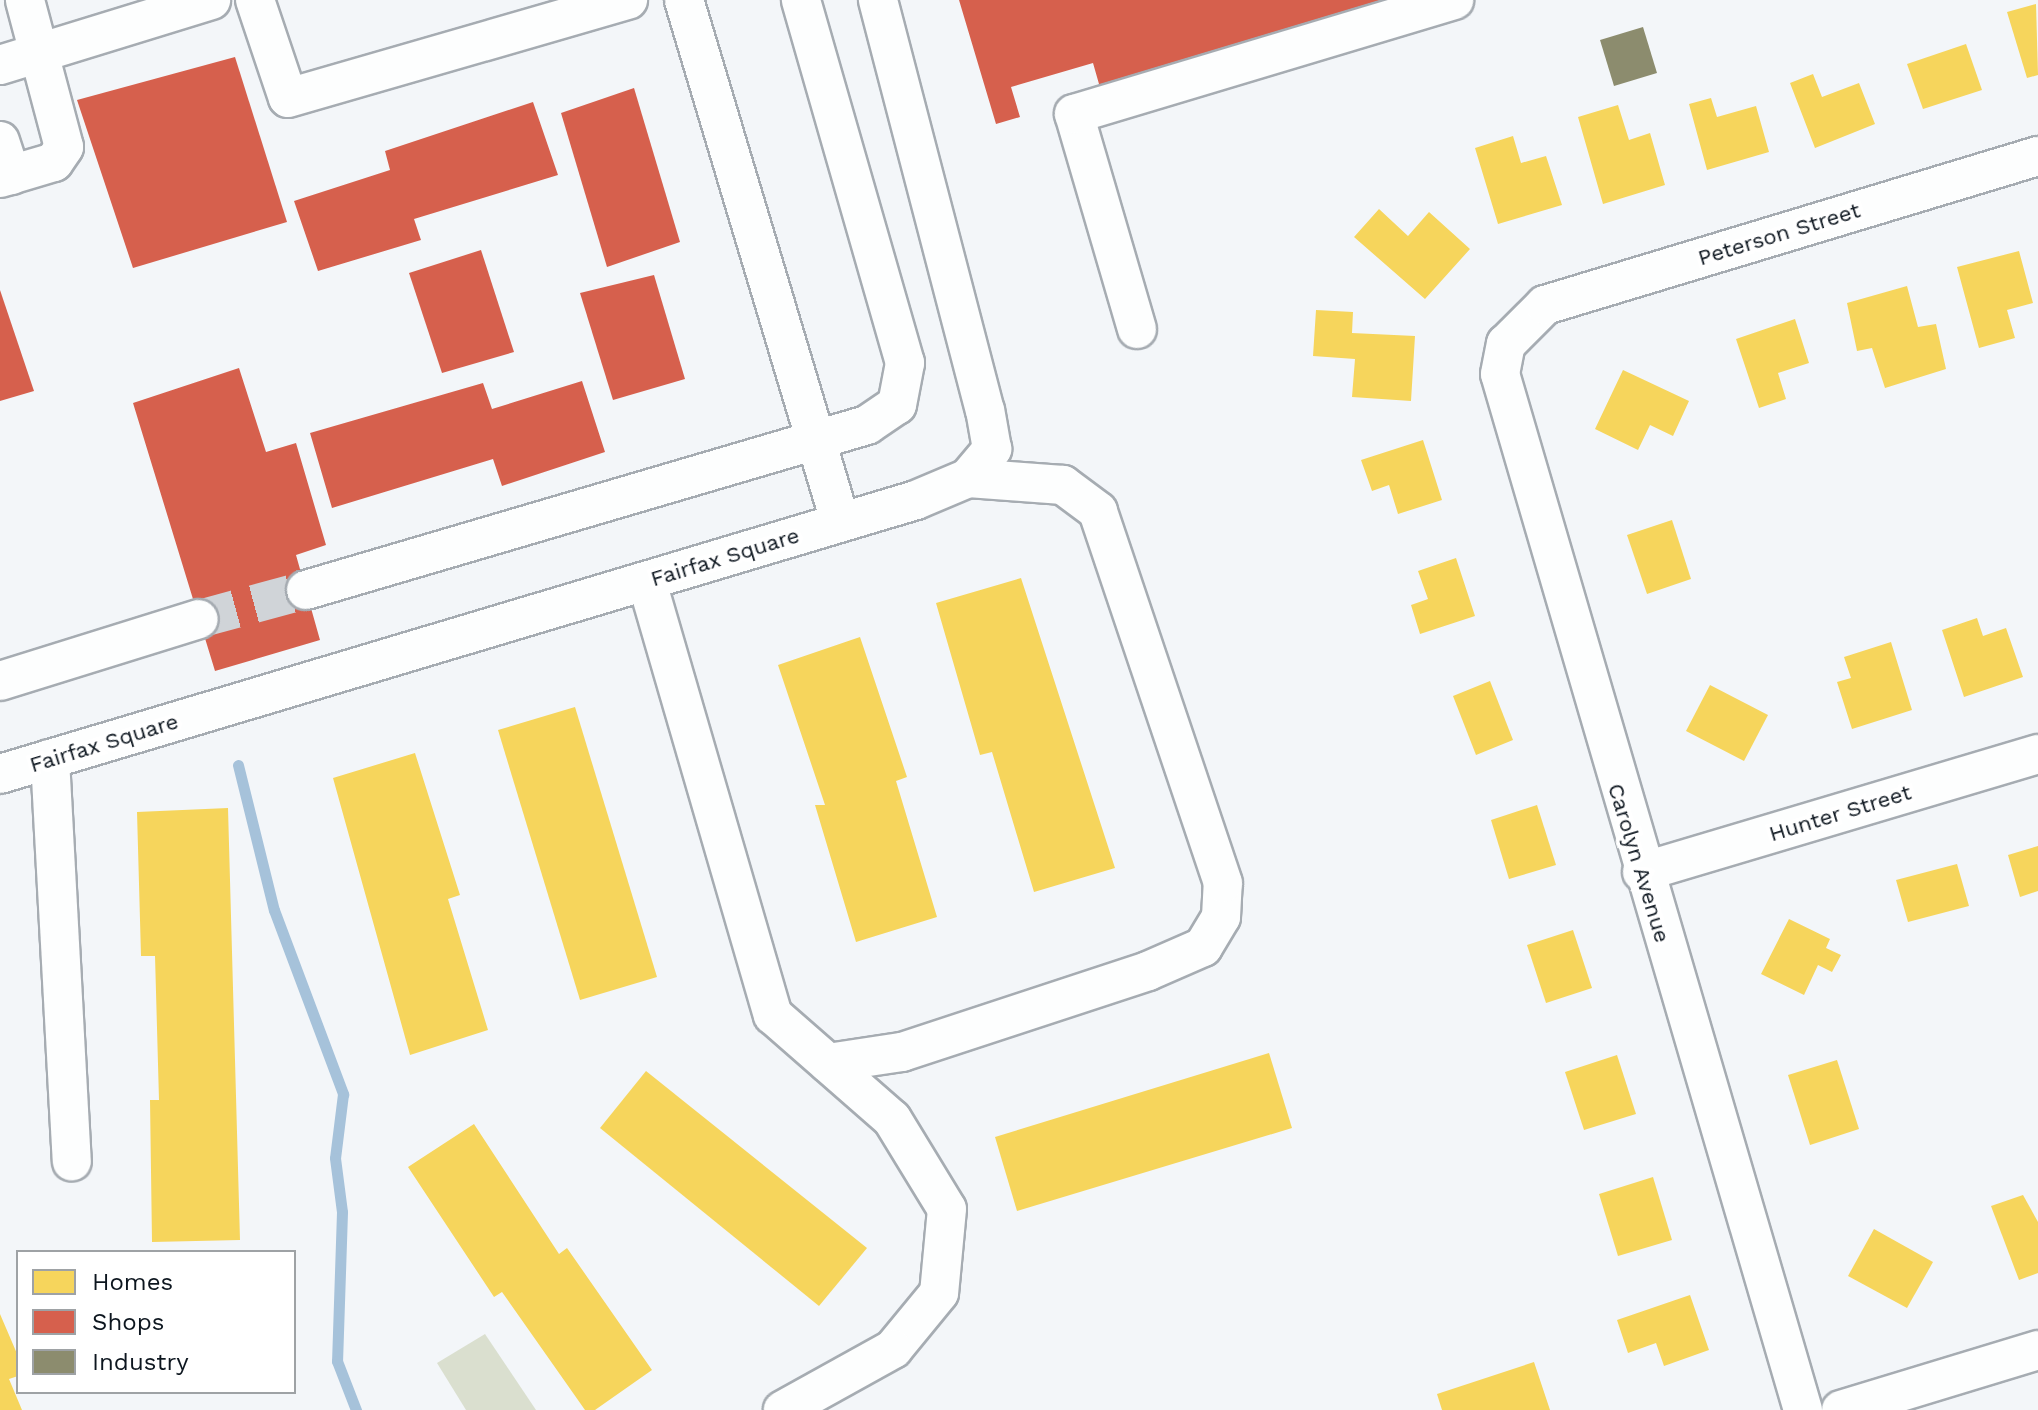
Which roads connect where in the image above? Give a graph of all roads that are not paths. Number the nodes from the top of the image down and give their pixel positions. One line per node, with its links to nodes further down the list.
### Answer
1 (25, 0): 9 (street)
2 (211, 0): 9 (street)
3 (255, 0): 4 (street)
4 (628, 0)
5 (684, 0): 15 (street)
6 (801, 0): 15 (street)
7 (878, 0): 16 (street)
8 (1454, 0): 14 (street)
9 (42, 53): 10 (street); 12 (street)
10 (0, 65)
11 (2038, 156): 13 (street, Peterson Street)
12 (4, 165)
13 (1524, 319): 25 (street, Carolyn Avenue)
14 (1137, 329)
15 (815, 439): 17 (street); 19 (street)
16 (968, 478): 17 (street, Fairfax Square); 26 (street)
17 (840, 521): 18 (street, Fairfax Square)
18 (647, 582): 23 (street, Fairfax Square); 26 (street)
19 (306, 590)
20 (199, 619): 21 (street)
21 (0, 681)
22 (2038, 754): 25 (street, Hunter Street)
23 (50, 759): 24 (street, Fairfax Square); 27 (street)
24 (0, 774)
25 (1642, 872): 30 (street, Carolyn Avenue)
26 (828, 1063): 29 (street)
27 (72, 1161)
28 (2038, 1350): 31 (street)
29 (783, 1410)
30 (1803, 1410)
31 (1841, 1410)

